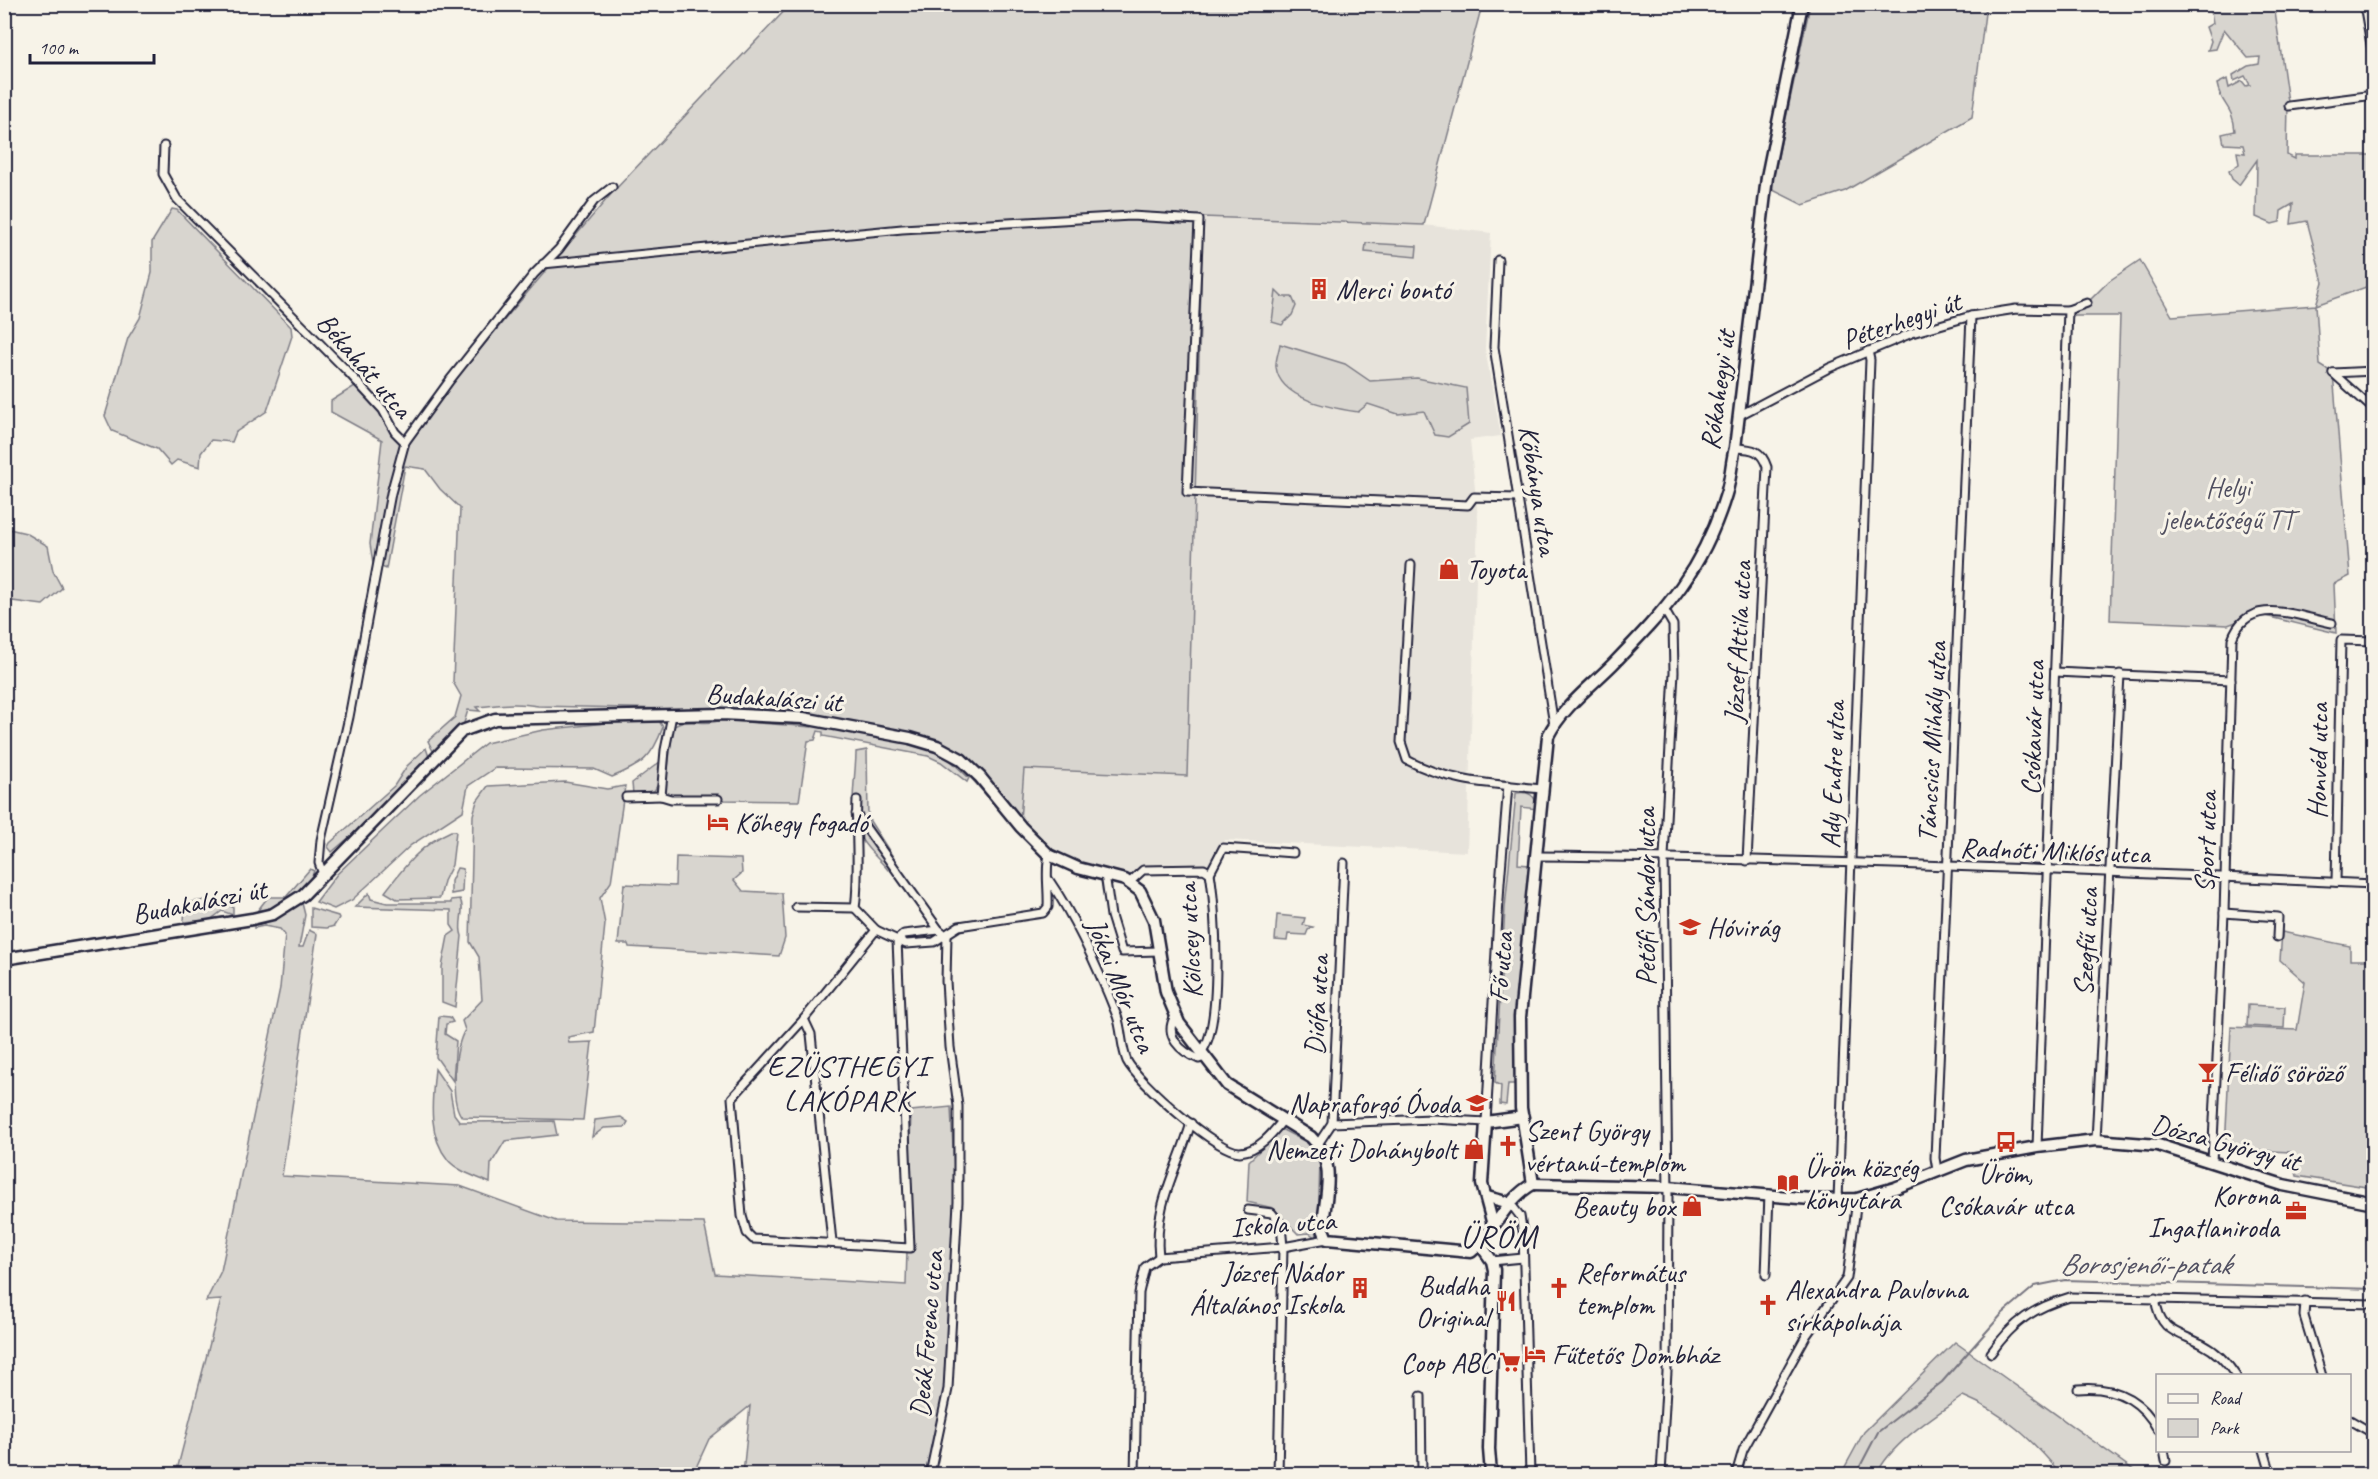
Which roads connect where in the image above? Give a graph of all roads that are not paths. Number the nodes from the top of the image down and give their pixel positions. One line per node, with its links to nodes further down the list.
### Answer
1 (1802, 4): 16 (main road, Rókahegyi út)
2 (2364, 4): 3 (street)
3 (2373, 62)
4 (2373, 95): 5 (street)
5 (2289, 106)
6 (164, 146): 17 (street, Békahát utca)
7 (612, 187): 9 (street, Békahát utca)
8 (1498, 260): 19 (street, Kőbánya utca)
9 (543, 264): 17 (street, Békahát utca); 19 (street)
10 (2087, 303): 11 (street, Péterhegyi út)
11 (2068, 310): 12 (street, Péterhegyi út); 24 (street, Csókavár utca)
12 (1971, 316): 13 (street, Péterhegyi út); 43 (street, Táncsics Mihály utca)
13 (1868, 351): 16 (street, Péterhegyi út); 42 (street, Ady Endre utca)
14 (2373, 371): 15 (street)
15 (2373, 410)
16 (1740, 416): 18 (main road, Rókahegyi út)
17 (405, 442): 47 (street)
18 (1735, 448): 21 (main road, Rókahegyi út); 40 (street, József Attila utca)
19 (1519, 498): 28 (street, Kőbánya utca)
20 (1412, 565): 29 (street)
21 (1665, 611): 28 (main road, Rókahegyi út); 39 (street, Petőfi Sándor utca)
22 (2332, 623): 26 (street, Sport utca)
23 (2373, 641): 52 (street, Honvéd utca)
24 (2055, 672): 25 (street); 44 (street, Csókavár utca)
25 (2120, 674): 26 (street); 45 (street, Szegfű utca)
26 (2231, 680): 49 (street, Sport utca)
27 (672, 715): 31 (street); 37 (main road, Budakalászi út); 47 (main road, Budakalászi út)
28 (1554, 725): 30 (main road, Fő utca)
29 (1508, 786): 30 (street); 68 (street, Fő utca)
30 (1543, 789): 38 (main road, Fő utca)
31 (661, 796): 32 (street); 33 (street)
32 (626, 797)
33 (718, 798)
34 (857, 800): 35 (street)
35 (856, 814): 55 (street); 58 (street)
36 (1293, 853): 46 (street)
37 (1049, 855): 48 (main road, Budakalászi út); 50 (street)
38 (1536, 856): 39 (street, Radnóti Miklós utca); 66 (main road, Fő utca)
39 (1664, 857): 40 (street, Radnóti Miklós utca); 77 (street, Petőfi Sándor utca)
40 (1747, 861): 42 (street, Radnóti Miklós utca)
41 (1344, 863): 70 (street, Diófa utca)
42 (1850, 864): 43 (street, Radnóti Miklós utca); 81 (street, Ady Endre utca)
43 (1946, 867): 44 (street, Radnóti Miklós utca); 75 (street, Táncsics Mihály utca)
44 (2047, 872): 45 (street, Radnóti Miklós utca); 73 (street, Csókavár utca)
45 (2110, 872): 49 (street, Radnóti Miklós utca); 71 (street, Szegfű utca)
46 (1210, 873): 51 (street, Kölcsey utca); 65 (street, Kölcsey utca)
47 (324, 874): 63 (main road, Budakalászi út)
48 (1105, 874): 51 (main road, Budakalászi út); 62 (street)
49 (2225, 879): 52 (street, Radnóti Miklós utca); 56 (street, Sport utca)
50 (1049, 880): 59 (street); 69 (street, Jókai Mór utca)
51 (1130, 882): 62 (main road)
52 (2336, 882): 53 (street, Radnóti Miklós utca)
53 (2373, 884)
54 (796, 907): 55 (street)
55 (855, 908): 57 (street)
56 (2224, 913): 60 (street); 74 (street, Sport utca)
57 (876, 930): 61 (street); 64 (street)
58 (939, 930): 59 (street); 61 (street)
59 (947, 935): 61 (street); 109 (street, Deák Ferenc utca)
60 (2277, 937)
61 (897, 940): 87 (street)
62 (1159, 951): 65 (main road)
63 (4, 959)
64 (804, 1019): 87 (street); 87 (street)
65 (1203, 1054): 67 (main road)
66 (1523, 1117): 68 (main road); 76 (main road, Fő utca)
67 (1282, 1120): 69 (street, Jókai Mór utca); 72 (main road)
68 (1486, 1122): 70 (street); 79 (main road)
69 (1191, 1123): 90 (street)
70 (1332, 1124): 72 (street)
71 (2096, 1140): 73 (main road, Dózsa György út); 74 (main road, Dózsa György út)
72 (1318, 1144): 86 (main road)
73 (2037, 1147): 75 (main road, Dózsa György út)
74 (2212, 1162): 83 (main road, Dózsa György út)
75 (1937, 1170): 80 (main road, Dózsa György út)
76 (1533, 1184): 77 (main road, Dózsa György út); 82 (main road)
77 (1668, 1187): 78 (main road, Dózsa György út); 115 (street, Petőfi Sándor utca)
78 (1769, 1194): 81 (main road, Dózsa György út); 93 (street)
79 (1486, 1197): 82 (main road); 85 (main road)
80 (1857, 1199): 81 (main road, Dózsa György út); 116 (street)
81 (1838, 1200)
82 (1510, 1203): 85 (main road); 91 (street)
83 (2373, 1203)
84 (1248, 1210): 89 (street)
85 (1493, 1225): 88 (main road)
86 (1327, 1239): 88 (main road, Iskola utca); 89 (street, Iskola utca)
87 (832, 1242)
88 (1480, 1244): 92 (main road)
89 (1283, 1247): 90 (street, Iskola utca); 111 (street)
90 (1159, 1257): 110 (street)
91 (1523, 1258): 92 (street); 114 (street)
92 (1492, 1261): 113 (main road)
93 (1766, 1275)
94 (2155, 1298): 95 (street); 97 (street); 98 (street)
95 (2305, 1301): 96 (street); 99 (street)
96 (2373, 1304)
97 (1991, 1353)
98 (2233, 1374)
99 (2321, 1374)
100 (2078, 1389): 102 (street)
101 (1420, 1396): 112 (street)
102 (2155, 1417)
103 (2351, 1421): 104 (street)
104 (2373, 1434)
105 (2164, 1452): 107 (street)
106 (2265, 1452): 117 (street)
107 (2166, 1461)
108 (2373, 1465): 118 (street)
109 (930, 1474)
110 (1135, 1474)
111 (1278, 1474)
112 (1422, 1474)
113 (1491, 1474)
114 (1530, 1474)
115 (1661, 1474)
116 (1736, 1474)
117 (2271, 1474)
118 (2369, 1474)

